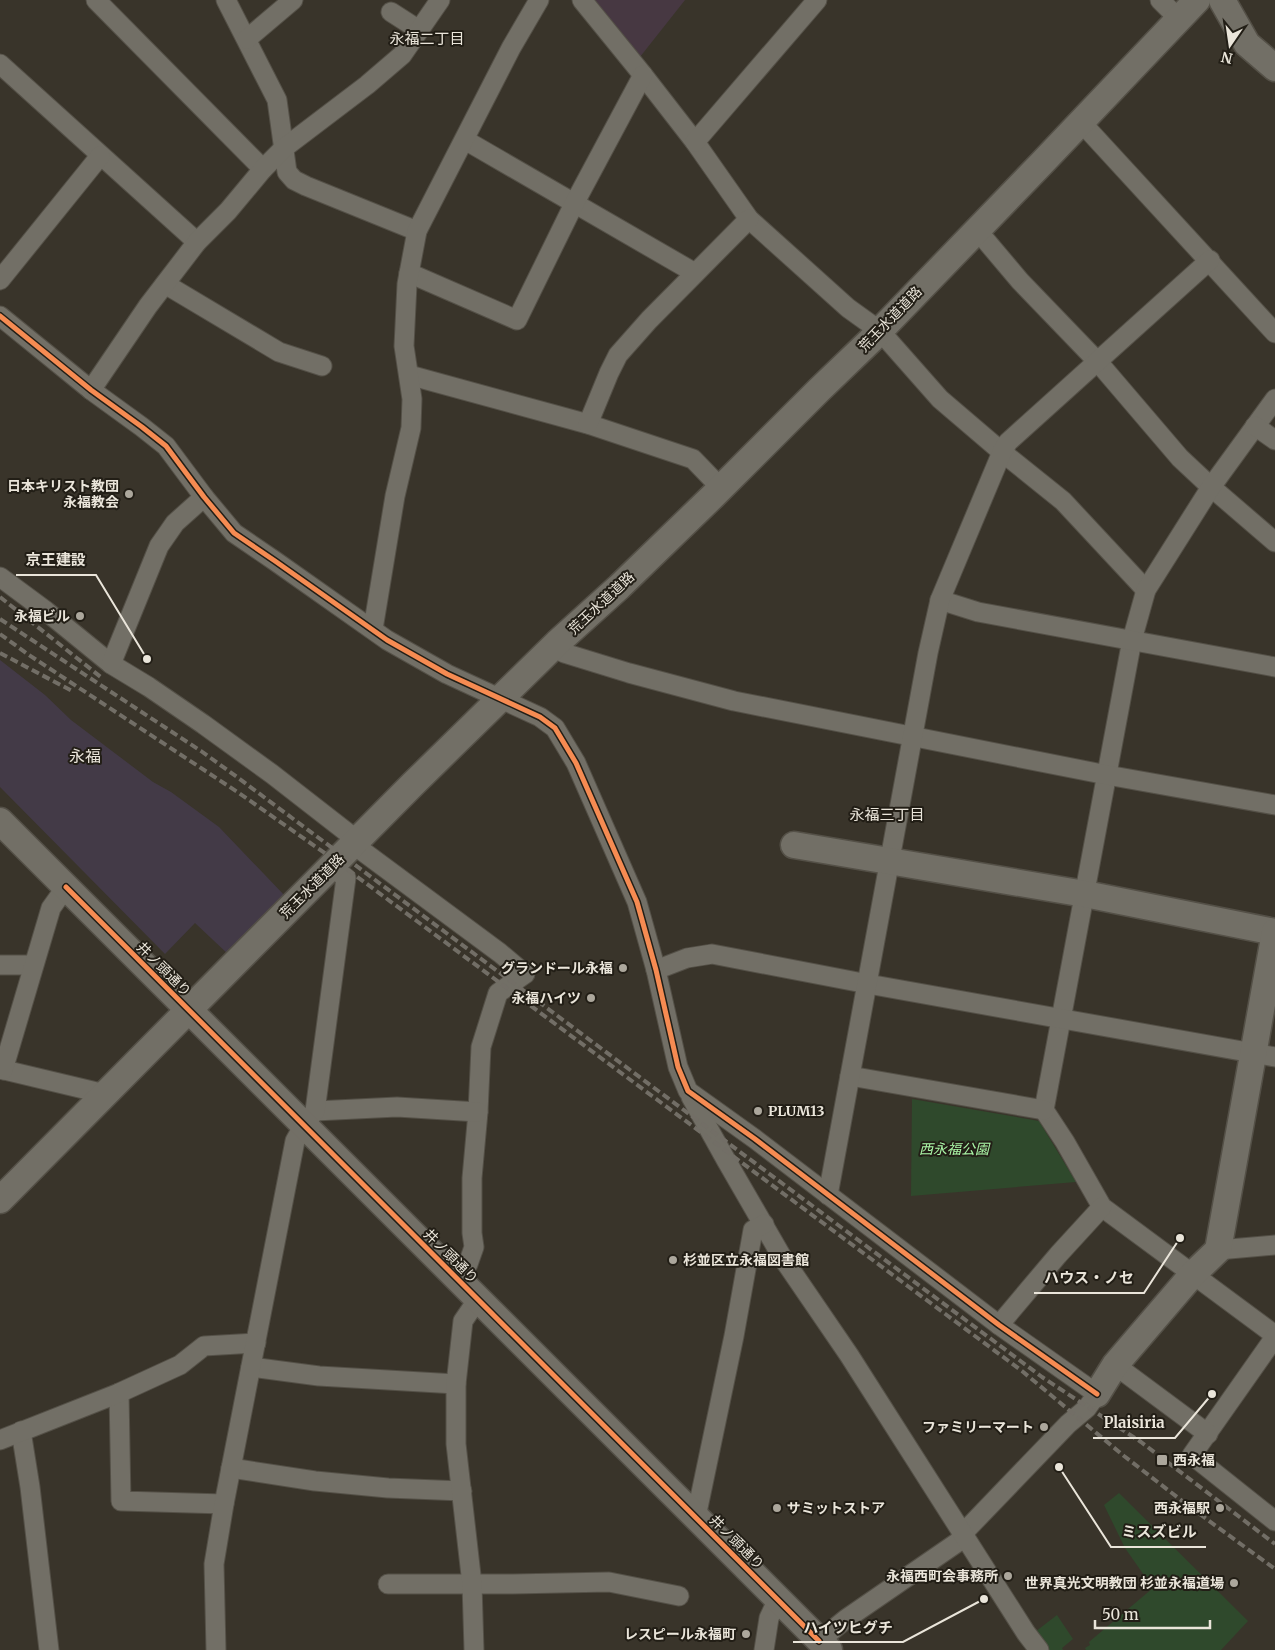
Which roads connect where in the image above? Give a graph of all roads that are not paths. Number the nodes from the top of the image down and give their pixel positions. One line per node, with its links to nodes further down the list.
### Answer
1 (96, 0): 23 (street)
2 (226, 0): 14 (street)
3 (293, 0): 14 (street)
4 (440, 0): 13 (street)
5 (539, 0): 19 (street)
6 (582, 0): 17 (street)
7 (817, 0): 20 (street)
8 (1160, 0): 12 (street)
9 (1197, 0): 12 (main road, 荒玉水道道路)
10 (1222, 0): 16 (main road)
11 (391, 12): 13 (street)
12 (1179, 19): 18 (main road, 荒玉水道道路)
13 (419, 30): 21 (street)
14 (247, 39): 21 (street)
15 (0, 64): 22 (street)
16 (1275, 68)
17 (643, 74): 20 (street); 24 (street)
18 (1081, 122): 26 (main road, 荒玉水道道路); 29 (street)
19 (464, 140): 24 (street); 27 (street)
20 (695, 142): 25 (street)
21 (284, 148): 23 (street); 27 (street)
22 (100, 156): 28 (street); 32 (street)
23 (263, 168): 28 (street)
24 (574, 204): 30 (street); 31 (street)
25 (748, 219): 31 (street); 35 (street)
26 (977, 230): 35 (main road, 荒玉水道道路); 37 (street)
27 (417, 231): 30 (street)
28 (197, 242): 33 (street)
29 (1210, 260): 36 (street); 37 (street)
30 (409, 273): 39 (street)
31 (695, 273): 42 (street)
32 (0, 280)
33 (165, 284): 38 (street); 40 (street)
34 (0, 316): 40 (street)
35 (880, 331): 45 (street); 47 (main road, 荒玉水道道路)
36 (1275, 333)
37 (1098, 362): 45 (street); 46 (street)
38 (322, 366)
39 (409, 375): 42 (street); 53 (street)
40 (91, 390): 48 (street)
41 (1275, 399): 43 (street)
42 (588, 424): 47 (street)
43 (1256, 426): 44 (street); 46 (street)
44 (1275, 440)
45 (1002, 452): 51 (street); 52 (street)
46 (1211, 487): 49 (street); 51 (street)
47 (721, 488): 55 (main road, 荒玉水道道路)
48 (204, 497): 53 (street); 56 (street)
49 (1275, 542)
50 (0, 578): 56 (street)
51 (1146, 590): 54 (street)
52 (940, 600): 54 (street); 59 (street)
53 (373, 629): 58 (street)
54 (1132, 640): 57 (street); 60 (street)
55 (557, 643): 58 (main road, 荒玉水道道路); 59 (street)
56 (111, 664): 63 (street)
57 (1275, 667)
58 (501, 698): 63 (main road, 荒玉水道道路); 72 (street)
59 (912, 736): 60 (street); 65 (street)
60 (1106, 775): 61 (street); 68 (street)
61 (1275, 805)
62 (0, 821): 67 (main road, 井ノ頭通り)
63 (354, 844): 66 (main road, 荒玉水道道路); 82 (street)
64 (794, 844): 65 (main road)
65 (890, 860): 68 (main road); 73 (street)
66 (331, 866): 74 (main road, 荒玉水道道路); 83 (street)
67 (66, 887): 71 (street); 74 (main road, 井ノ頭通り)
68 (1085, 894): 69 (main road); 75 (street)
69 (1275, 932): 76 (main road)
70 (0, 965): 71 (street)
71 (33, 965): 77 (street)
72 (656, 970): 73 (street); 79 (street)
73 (868, 984): 75 (street); 78 (street)
74 (189, 1010): 80 (main road, 荒玉水道道路); 83 (main road, 井ノ頭通り)
75 (1062, 1019): 76 (street); 81 (street)
76 (1264, 1056): 89 (main road)
77 (2, 1070): 80 (street)
78 (850, 1076): 81 (street); 84 (street)
79 (688, 1091): 84 (street); 87 (street)
80 (105, 1094): 85 (main road, 荒玉水道道路)
81 (1044, 1110): 86 (street)
82 (478, 1112): 83 (street); 91 (street)
83 (309, 1118): 91 (main road, 井ノ頭通り); 95 (street)
84 (828, 1195): 93 (street)
85 (0, 1200)
86 (1102, 1207): 90 (street); 93 (street)
87 (764, 1224): 107 (street); 109 (street)
88 (1275, 1245): 89 (street)
89 (1218, 1250): 90 (main road)
90 (1192, 1275): 94 (street); 96 (main road)
91 (456, 1278): 92 (main road, 井ノ頭通り)
92 (478, 1299): 98 (street); 107 (main road, 井ノ頭通り)
93 (999, 1325): 100 (street)
94 (1275, 1336): 102 (street)
95 (256, 1343): 97 (street); 99 (street)
96 (1114, 1365): 100 (main road); 102 (street)
97 (251, 1367): 98 (street); 104 (street)
98 (456, 1384): 105 (street)
99 (119, 1393): 101 (street); 106 (street)
100 (1097, 1394): 109 (street)
101 (21, 1431): 103 (street); 115 (street)
102 (1208, 1434): 108 (street)
103 (0, 1440)
104 (230, 1468): 105 (street); 106 (street)
105 (462, 1491): 111 (street)
106 (224, 1504): 116 (street)
107 (696, 1517): 113 (main road, 井ノ頭通り)
108 (1275, 1521)
109 (963, 1534): 114 (street); 119 (street)
110 (388, 1584): 111 (street)
111 (472, 1584): 112 (street); 117 (street)
112 (679, 1596)
113 (778, 1599): 114 (main road, 井ノ頭通り); 118 (street)
114 (824, 1645)
115 (49, 1650)
116 (216, 1650)
117 (474, 1650)
118 (764, 1650)
119 (1039, 1650)

